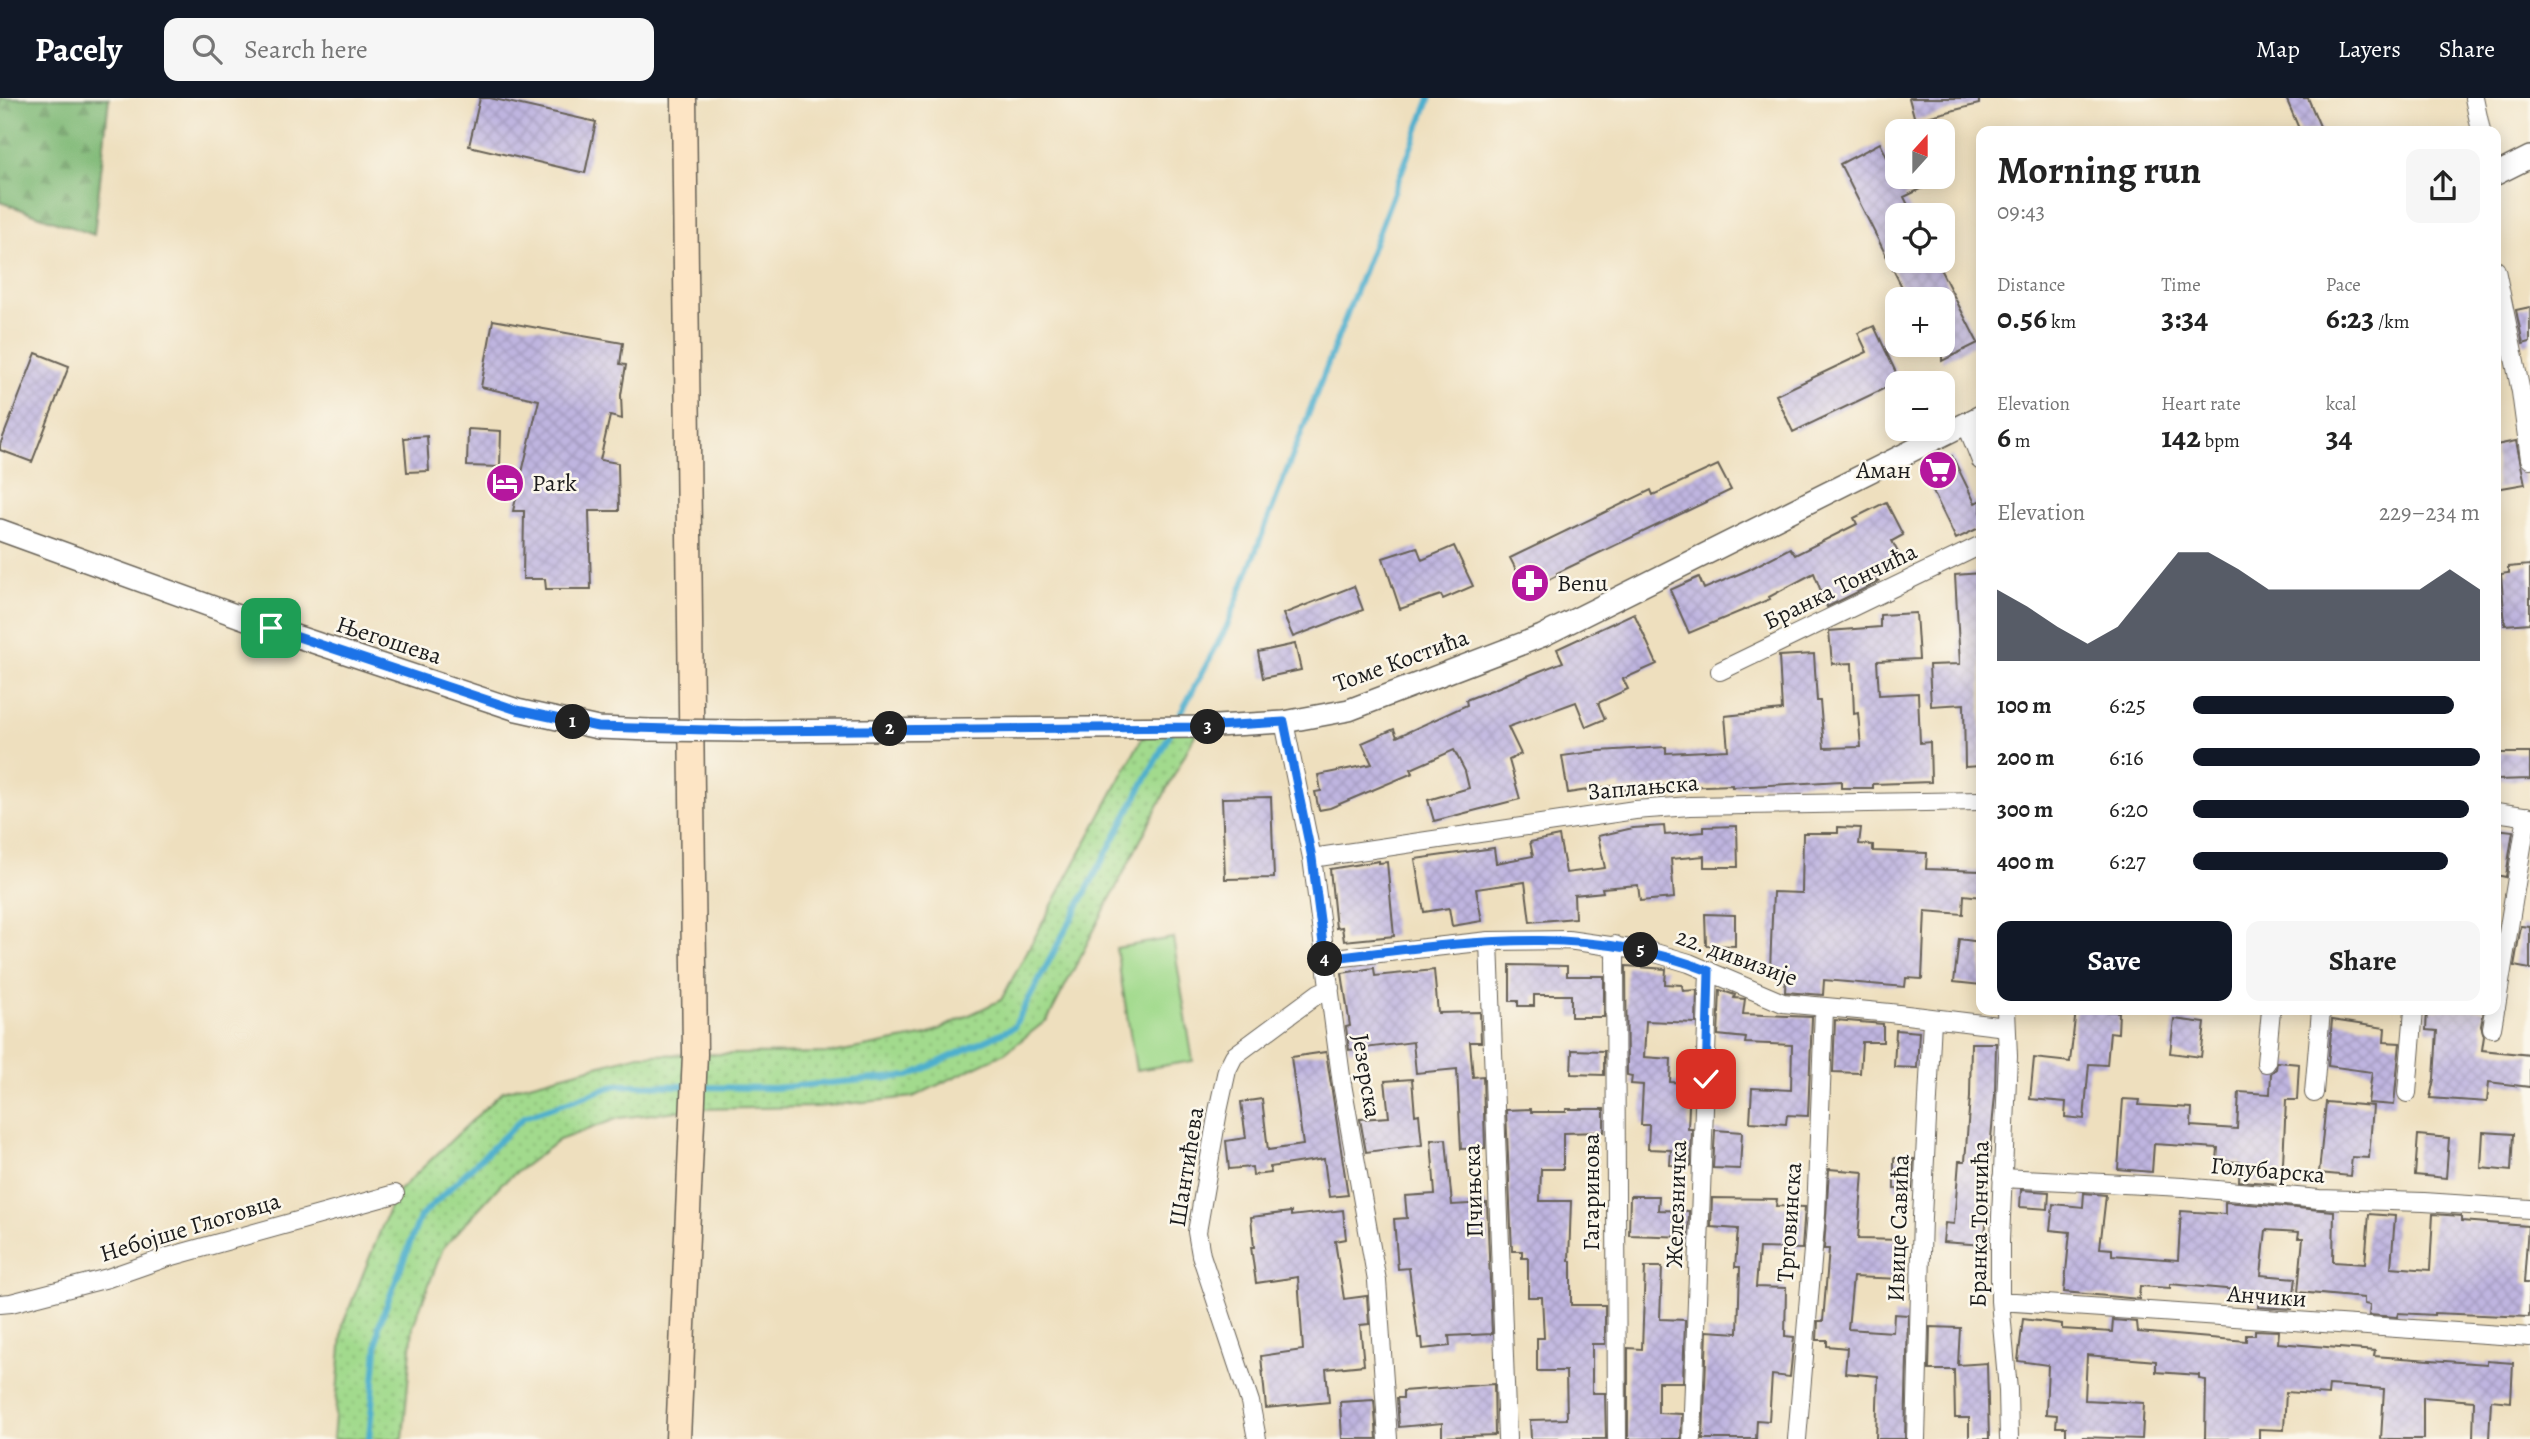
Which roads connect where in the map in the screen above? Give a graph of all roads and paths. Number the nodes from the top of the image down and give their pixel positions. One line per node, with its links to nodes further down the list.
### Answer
1 (684, 98): 41 (main road)
2 (2474, 98): 3 (street)
3 (2480, 126)
4 (2530, 156): 5 (street)
5 (2501, 171)
6 (2501, 294): 8 (street)
7 (1974, 419): 12 (street, Томе Костића)
8 (2530, 459)
9 (0, 530): 13 (street, Његошева, bridge)
10 (1976, 547): 11 (street, Бранка Тончића)
11 (1720, 671)
12 (1284, 722): 13 (street, Томе Костића); 17 (street, Језерска)
13 (743, 731)
14 (1976, 801): 17 (street, Заплањска)
15 (2501, 813): 16 (street)
16 (2529, 816): 22 (street)
17 (1312, 858): 20 (street, Језерска)
18 (1489, 941): 19 (street, 22. дивизије); 20 (street, 22. дивизије); 44 (street, Пчињска)
19 (1615, 945): 21 (street, 22. дивизије); 45 (street, Гагаринова)
20 (1325, 959): 23 (street, Језерска)
21 (1709, 971): 24 (street, 22. дивизије); 46 (street, Железничка)
22 (2501, 975)
23 (1330, 988): 42 (street, Шантићева); 43 (street, Језерска)
24 (1824, 1009): 30 (street, 22. дивизије); 47 (street, Трговинска)
25 (2271, 1015): 32 (street)
26 (2321, 1015): 33 (street)
27 (2414, 1015): 34 (street)
28 (2494, 1015): 31 (street)
29 (2006, 1019): 30 (street, 22. дивизије); 35 (street, Бранка Тончића)
30 (1932, 1020): 48 (street, Ивице Савића)
31 (2492, 1028)
32 (2266, 1063)
33 (2314, 1093)
34 (2407, 1093)
35 (2002, 1178): 37 (street, Голубарска); 38 (street, Бранка Тончића)
36 (395, 1194): 39 (street, Небојше Глоговца)
37 (2530, 1209)
38 (2000, 1301): 40 (street, Анчики); 49 (street, Бранка Тончића)
39 (0, 1304)
40 (2530, 1337)
41 (678, 1439)
42 (1257, 1439)
43 (1388, 1439)
44 (1507, 1439)
45 (1617, 1439)
46 (1692, 1439)
47 (1797, 1439)
48 (1916, 1439)
49 (2009, 1439)

